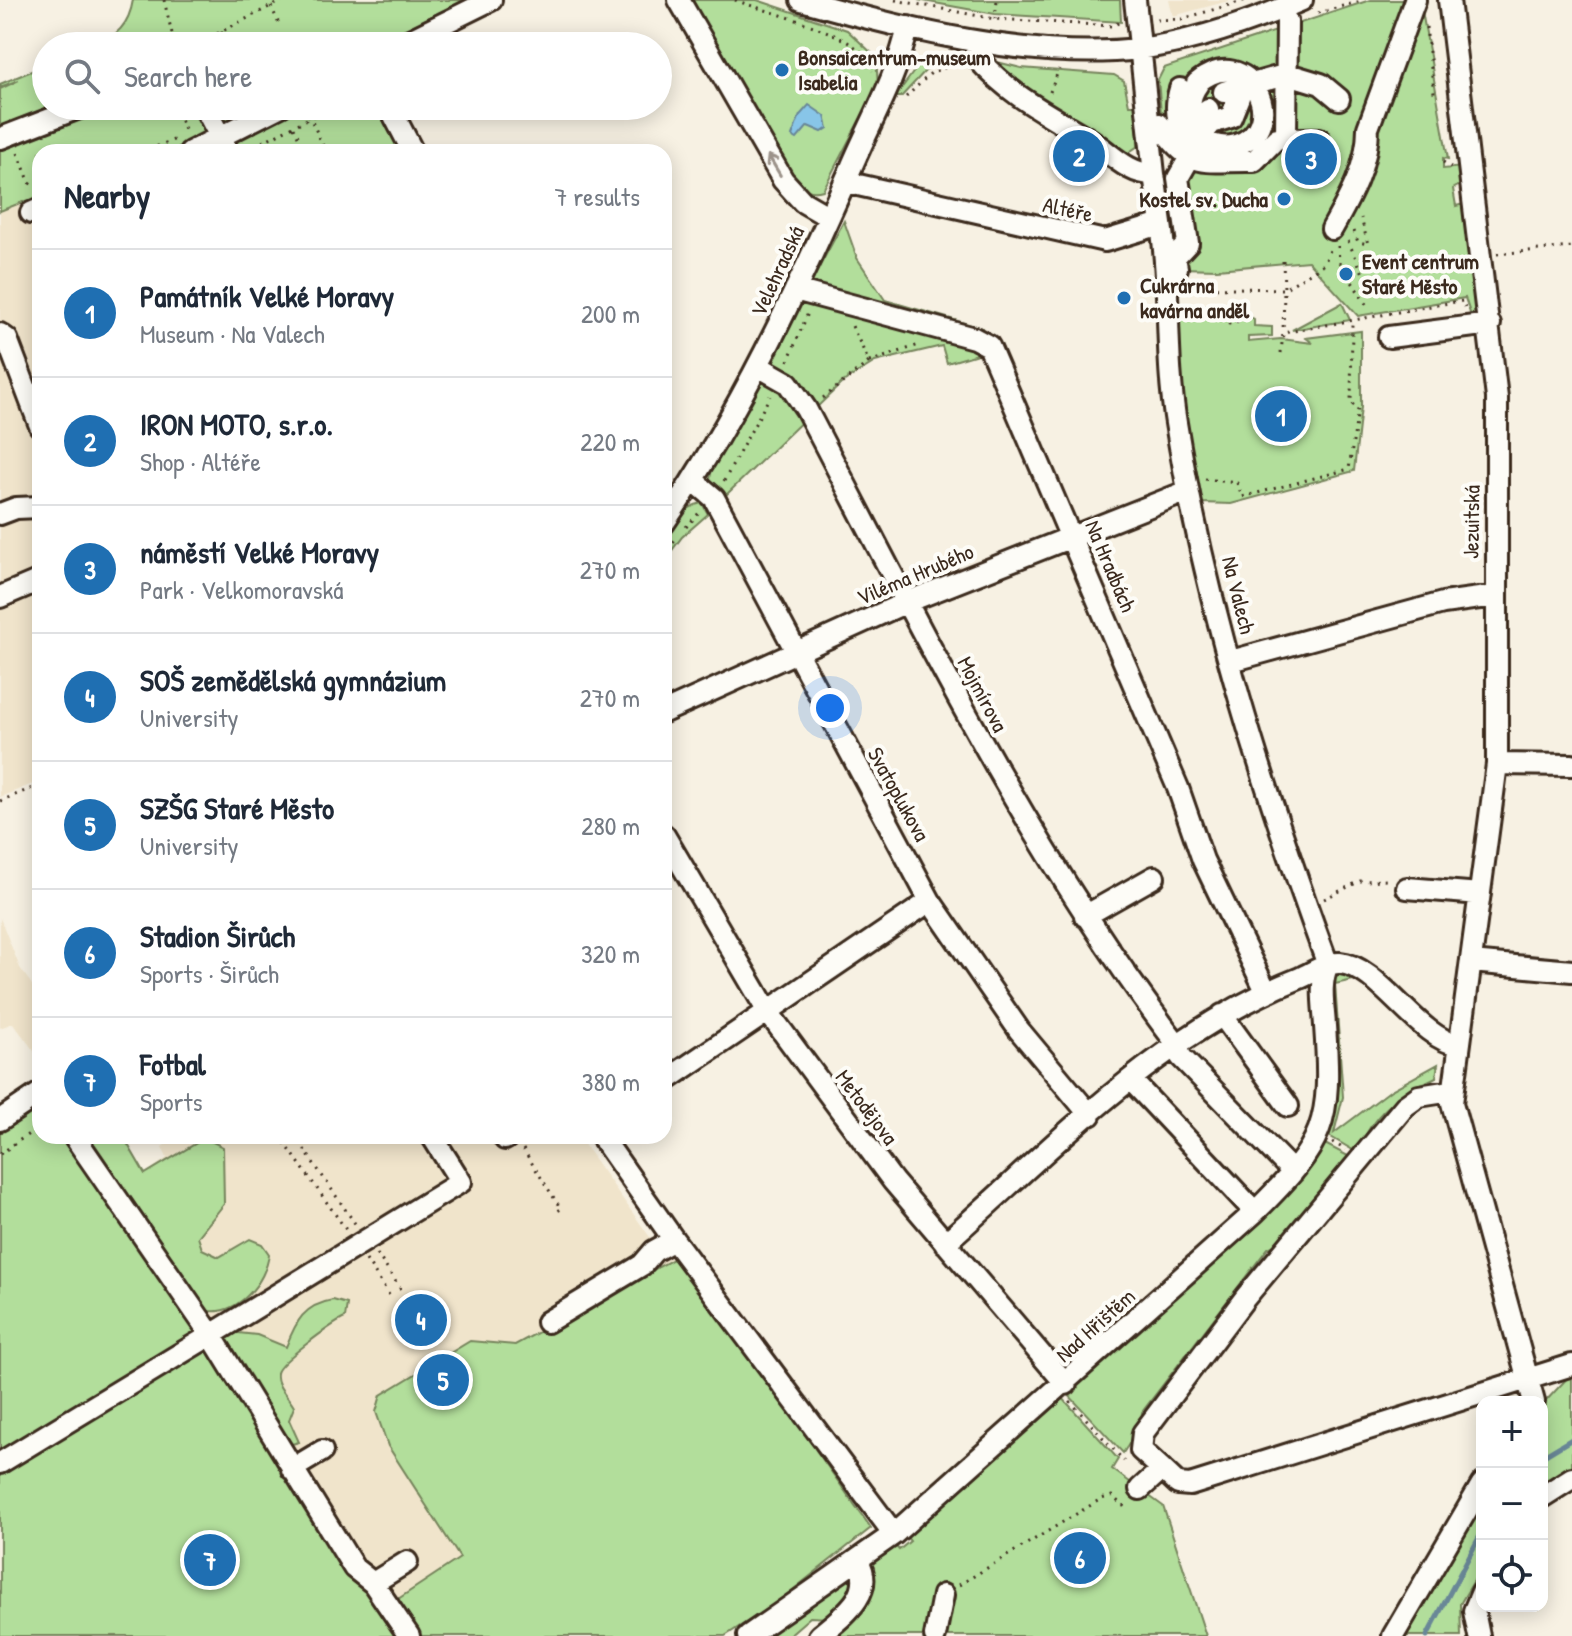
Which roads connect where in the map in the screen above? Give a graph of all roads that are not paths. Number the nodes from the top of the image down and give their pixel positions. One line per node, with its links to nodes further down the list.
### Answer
1 (491, 0): 10 (street)
2 (679, 0): 29 (street, one-way to 2)
3 (801, 0): 9 (street)
4 (1302, 0): 11 (street)
5 (1449, 0): 34 (street, Jezuitská)
6 (1143, 5): 11 (street)
7 (1420, 8): 31 (street)
8 (1287, 21): 13 (street)
9 (908, 27): 11 (street); 28 (street, Velehradská)
10 (426, 32)
11 (1140, 48): 27 (street)
12 (977, 58): 27 (street)
13 (1288, 74): 14 (street); 15 (street); 22 (street)
14 (1339, 99)
15 (1210, 113): 20 (street); 22 (street); 32 (street)
16 (48, 120): 21 (street)
17 (211, 120): 24 (street)
18 (276, 120): 25 (street)
19 (396, 120): 26 (street)
20 (1159, 124)
21 (6, 136)
22 (1286, 137): 23 (street)
23 (1319, 139)
24 (223, 144)
25 (226, 144)
26 (409, 144)
27 (1154, 174): 30 (street)
28 (845, 182): 29 (street, Velehradská); 30 (street, Altéře)
29 (829, 217): 33 (street, Velehradská)
30 (1161, 224): 40 (street, Na Valech)
31 (1340, 232)
32 (1177, 277)
33 (800, 292): 37 (street, Velehradská); 44 (street, Na Hradbách)
34 (1490, 324): 36 (street); 46 (street, Jezuitská)
35 (0, 334): 38 (street)
36 (1389, 337)
37 (758, 366): 39 (street, Velehradská); 48 (street, Mojmírova)
38 (32, 405)
39 (693, 480): 42 (street, Velehradská); 49 (street, Svatoplukova)
40 (1188, 487): 44 (street, Viléma Hrubého); 50 (street, Na Valech)
41 (32, 507): 43 (street)
42 (672, 511)
43 (0, 514)
44 (1072, 535): 48 (street, Viléma Hrubého); 63 (street, Na Hradbách)
45 (32, 583): 47 (street)
46 (1494, 596): 50 (street); 52 (street, Jezuitská)
47 (0, 597)
48 (907, 602): 49 (street, Viléma Hrubého); 59 (street, Mojmírova)
49 (794, 652): 51 (street, Viléma Hrubého); 58 (street, Svatoplukova)
50 (1231, 661): 61 (street, Na Valech)
51 (672, 708)
52 (1497, 764): 53 (street); 57 (street, Jezuitská)
53 (1572, 765)
54 (672, 849): 64 (street, Metodějova)
55 (1154, 877): 59 (street)
56 (1407, 888): 57 (street)
57 (1480, 894): 60 (street, Jezuitská)
58 (930, 901): 64 (street); 73 (street, Svatoplukova)
59 (1085, 916): 66 (street, Mojmírova)
60 (1471, 962): 62 (street); 67 (street, Jezuitská)
61 (1328, 965): 63 (street); 67 (street); 78 (street, Nad Hřištěm)
62 (1572, 971)
63 (1266, 991): 65 (street)
64 (768, 1012): 68 (street); 81 (street, Metodějova)
65 (1222, 1015): 66 (street); 72 (street)
66 (1177, 1044): 69 (street); 78 (street, Mojmírova)
67 (1459, 1045): 70 (street, Jezuitská)
68 (672, 1077)
69 (1131, 1080): 73 (street); 79 (street)
70 (1451, 1091): 85 (street, Jezuitská); 91 (street)
71 (32, 1098): 74 (street)
72 (1288, 1106)
73 (1090, 1115): 81 (street)
74 (0, 1120)
75 (80, 1144): 83 (street)
76 (437, 1144): 83 (street)
77 (607, 1144): 80 (street)
78 (1293, 1172): 79 (street, Nad Hřištěm)
79 (1255, 1212): 86 (street, Nad Hřištěm)
80 (674, 1240): 82 (street); 96 (street)
81 (945, 1243): 86 (street, Metodějova)
82 (547, 1322)
83 (211, 1335): 89 (street); 90 (street)
84 (1572, 1365): 85 (street)
85 (1529, 1380): 87 (street, Jezuitská); 91 (street)
86 (1063, 1386): 96 (street, Nad Hřištěm)
87 (1533, 1396)
88 (322, 1451): 90 (street)
89 (0, 1463)
90 (292, 1469): 99 (street)
91 (1162, 1469): 93 (street)
92 (1572, 1478): 94 (street)
93 (1140, 1489)
94 (1548, 1493)
95 (1476, 1494): 106 (street)
96 (894, 1534): 97 (street, Nad Hřištěm)
97 (858, 1561): 103 (street, Nad Hřištěm); 104 (street)
98 (407, 1562): 99 (street)
99 (373, 1583): 102 (street)
100 (943, 1595): 105 (street)
101 (1476, 1606): 107 (street)
102 (409, 1636)
103 (748, 1636)
104 (819, 1636)
105 (935, 1636)
106 (1393, 1636)
107 (1479, 1636)

